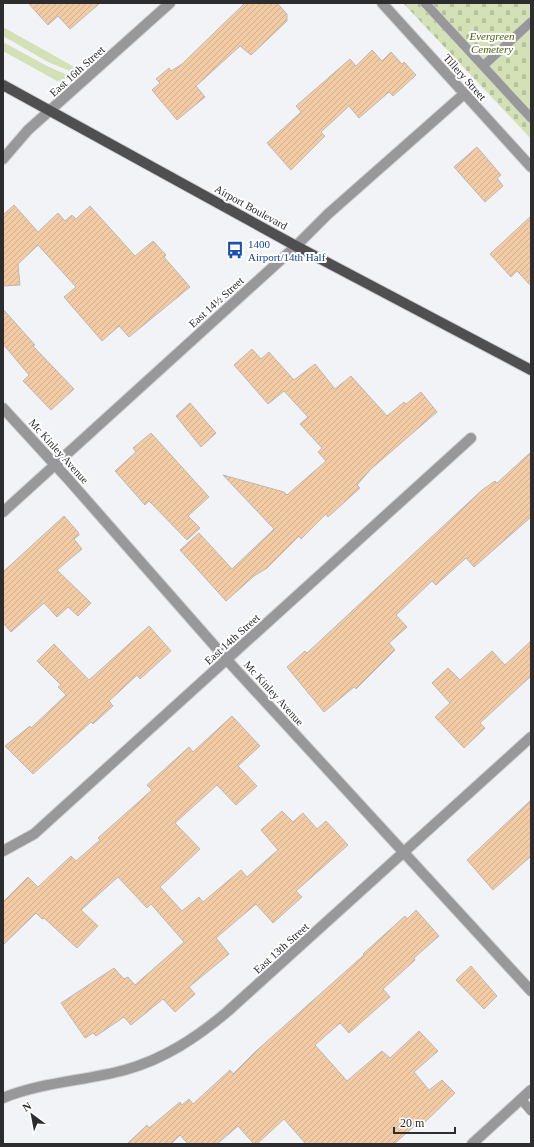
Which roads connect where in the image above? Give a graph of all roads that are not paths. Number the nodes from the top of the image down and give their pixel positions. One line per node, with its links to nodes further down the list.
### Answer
1 (170, 3): 8 (street, East 16th Street)
2 (382, 3): 7 (street, Tillery Street)
3 (425, 3): 5 (lane)
4 (531, 22): 5 (lane)
5 (483, 66): 9 (lane)
6 (3, 85): 8 (main road, Airport Boulevard)
7 (464, 94): 11 (street, Tillery Street); 12 (street, East 14½ Street)
8 (50, 111): 10 (street, East 16th Street); 12 (main road, Airport Boulevard)
9 (531, 118)
10 (3, 159)
11 (531, 167)
12 (296, 246): 13 (main road, Airport Boulevard); 16 (street, East 14½ Street)
13 (531, 370)
14 (3, 408): 16 (street, Mc Kinley Avenue)
15 (471, 438): 18 (street, East 14th Street)
16 (56, 465): 17 (street, East 14½ Street); 18 (street, Mc Kinley Avenue)
17 (3, 512)
18 (227, 660): 20 (street, East 14th Street); 21 (street, Mc Kinley Avenue)
19 (531, 737): 21 (street, East 13th Street)
20 (3, 851)
21 (404, 853): 22 (street, Mc Kinley Avenue); 24 (street, East 13th Street)
22 (531, 991)
23 (531, 1090): 25 (street)
24 (3, 1098)
25 (522, 1099): 26 (lane); 27 (street)
26 (531, 1111)
27 (474, 1143)

